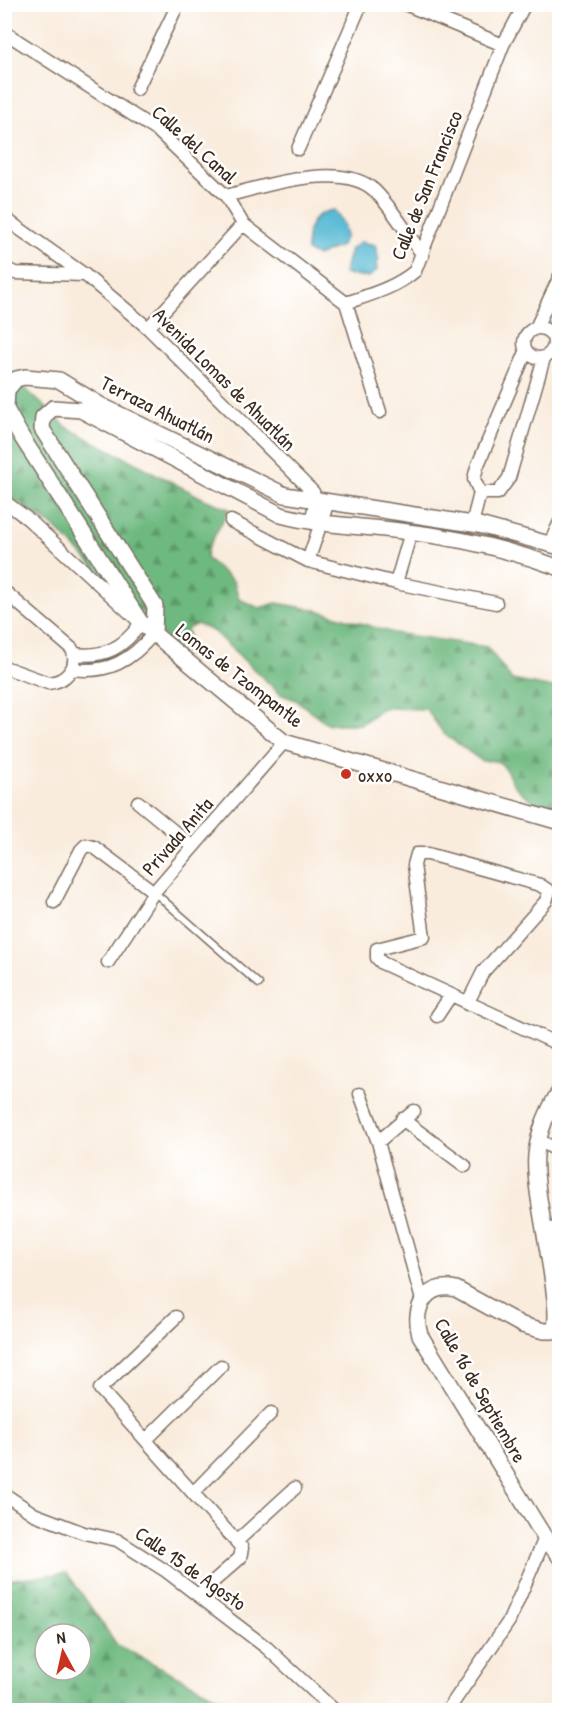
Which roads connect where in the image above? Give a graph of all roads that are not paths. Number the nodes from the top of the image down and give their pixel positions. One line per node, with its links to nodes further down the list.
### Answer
1 (178, 4): 7 (street)
2 (361, 4): 8 (street)
3 (405, 4): 6 (street)
4 (525, 4): 6 (street, Calle de San Francisco)
5 (4, 32): 9 (street, Calle del Canal)
6 (503, 45): 12 (street, Calle de San Francisco)
7 (137, 89)
8 (298, 149)
9 (226, 196): 11 (street, Calle del Canal); 12 (street)
10 (4, 218): 14 (street, Avenida Lomas de Ahuatlán)
11 (243, 224): 16 (street, Calle del Canal); 18 (street)
12 (423, 255): 16 (street, Calle de San Francisco)
13 (4, 268): 14 (street)
14 (85, 275): 18 (street, Avenida Lomas de Ahuatlán)
15 (560, 276): 19 (street)
16 (345, 303): 23 (street)
17 (560, 316): 20 (street)
18 (148, 328): 26 (street, Avenida Lomas de Ahuatlán)
19 (536, 328): 20 (street); 21 (street)
20 (552, 335): 22 (street)
21 (526, 352): 22 (street); 24 (street)
22 (544, 358): 24 (street)
23 (380, 412)
24 (484, 494): 30 (street)
25 (4, 501): 38 (street)
26 (322, 502): 28 (street); 30 (street, Terraza Ahuatlán); 38 (street, Terraza Ahuatlán)
27 (231, 521): 33 (street)
28 (316, 522): 31 (street, Terraza Ahuatlán); 33 (street); 39 (street, Terraza Ahuatlán)
29 (560, 522): 32 (street)
30 (476, 525): 32 (street, Terraza Ahuatlán)
31 (411, 532): 34 (street, Terraza Ahuatlán); 35 (street)
32 (555, 545)
33 (308, 561): 35 (street)
34 (560, 568)
35 (396, 583): 37 (street)
36 (4, 591): 40 (street)
37 (496, 603)
38 (141, 622): 39 (street, Lomas de Tzompantle); 40 (street)
39 (154, 633): 40 (street); 42 (street, Lomas de Tzompantle)
40 (73, 662): 41 (street)
41 (4, 667)
42 (285, 742): 44 (street, Lomas de Tzompantle); 45 (street, Privada Anita)
43 (138, 802): 45 (street)
44 (560, 822)
45 (193, 847): 46 (street, Privada Anita)
46 (154, 892): 47 (street); 48 (street, Privada Anita); 49 (lane)
47 (54, 903)
48 (108, 962)
49 (259, 984)
50 (451, 995): 51 (street); 51 (street); 52 (street)
51 (466, 1004): 53 (street)
52 (437, 1016)
53 (560, 1045)
54 (560, 1091): 58 (street, Calle 16 de Septiembre)
55 (360, 1094): 59 (street)
56 (414, 1111): 57 (street)
57 (402, 1119): 59 (street); 61 (street)
58 (539, 1140): 60 (street); 62 (street, Calle 16 de Septiembre)
59 (378, 1142): 63 (street)
60 (560, 1152)
61 (465, 1166)
62 (553, 1228): 65 (street, Calle 16 de Septiembre)
63 (422, 1300): 65 (street, Calle 16 de Septiembre); 72 (street, Calle 16 de Septiembre)
64 (176, 1317): 68 (street)
65 (557, 1334)
66 (221, 1366): 68 (street)
67 (272, 1413): 70 (street)
68 (147, 1439): 70 (street)
69 (295, 1488): 73 (street)
70 (194, 1493): 73 (street)
71 (4, 1494): 75 (street, Calle 15 de Agosto)
72 (544, 1538): 74 (street, Calle 16 de Septiembre); 77 (street)
73 (237, 1541): 75 (street)
74 (560, 1557)
75 (199, 1594): 76 (street, Calle 15 de Agosto)
76 (334, 1710)
77 (448, 1710)

